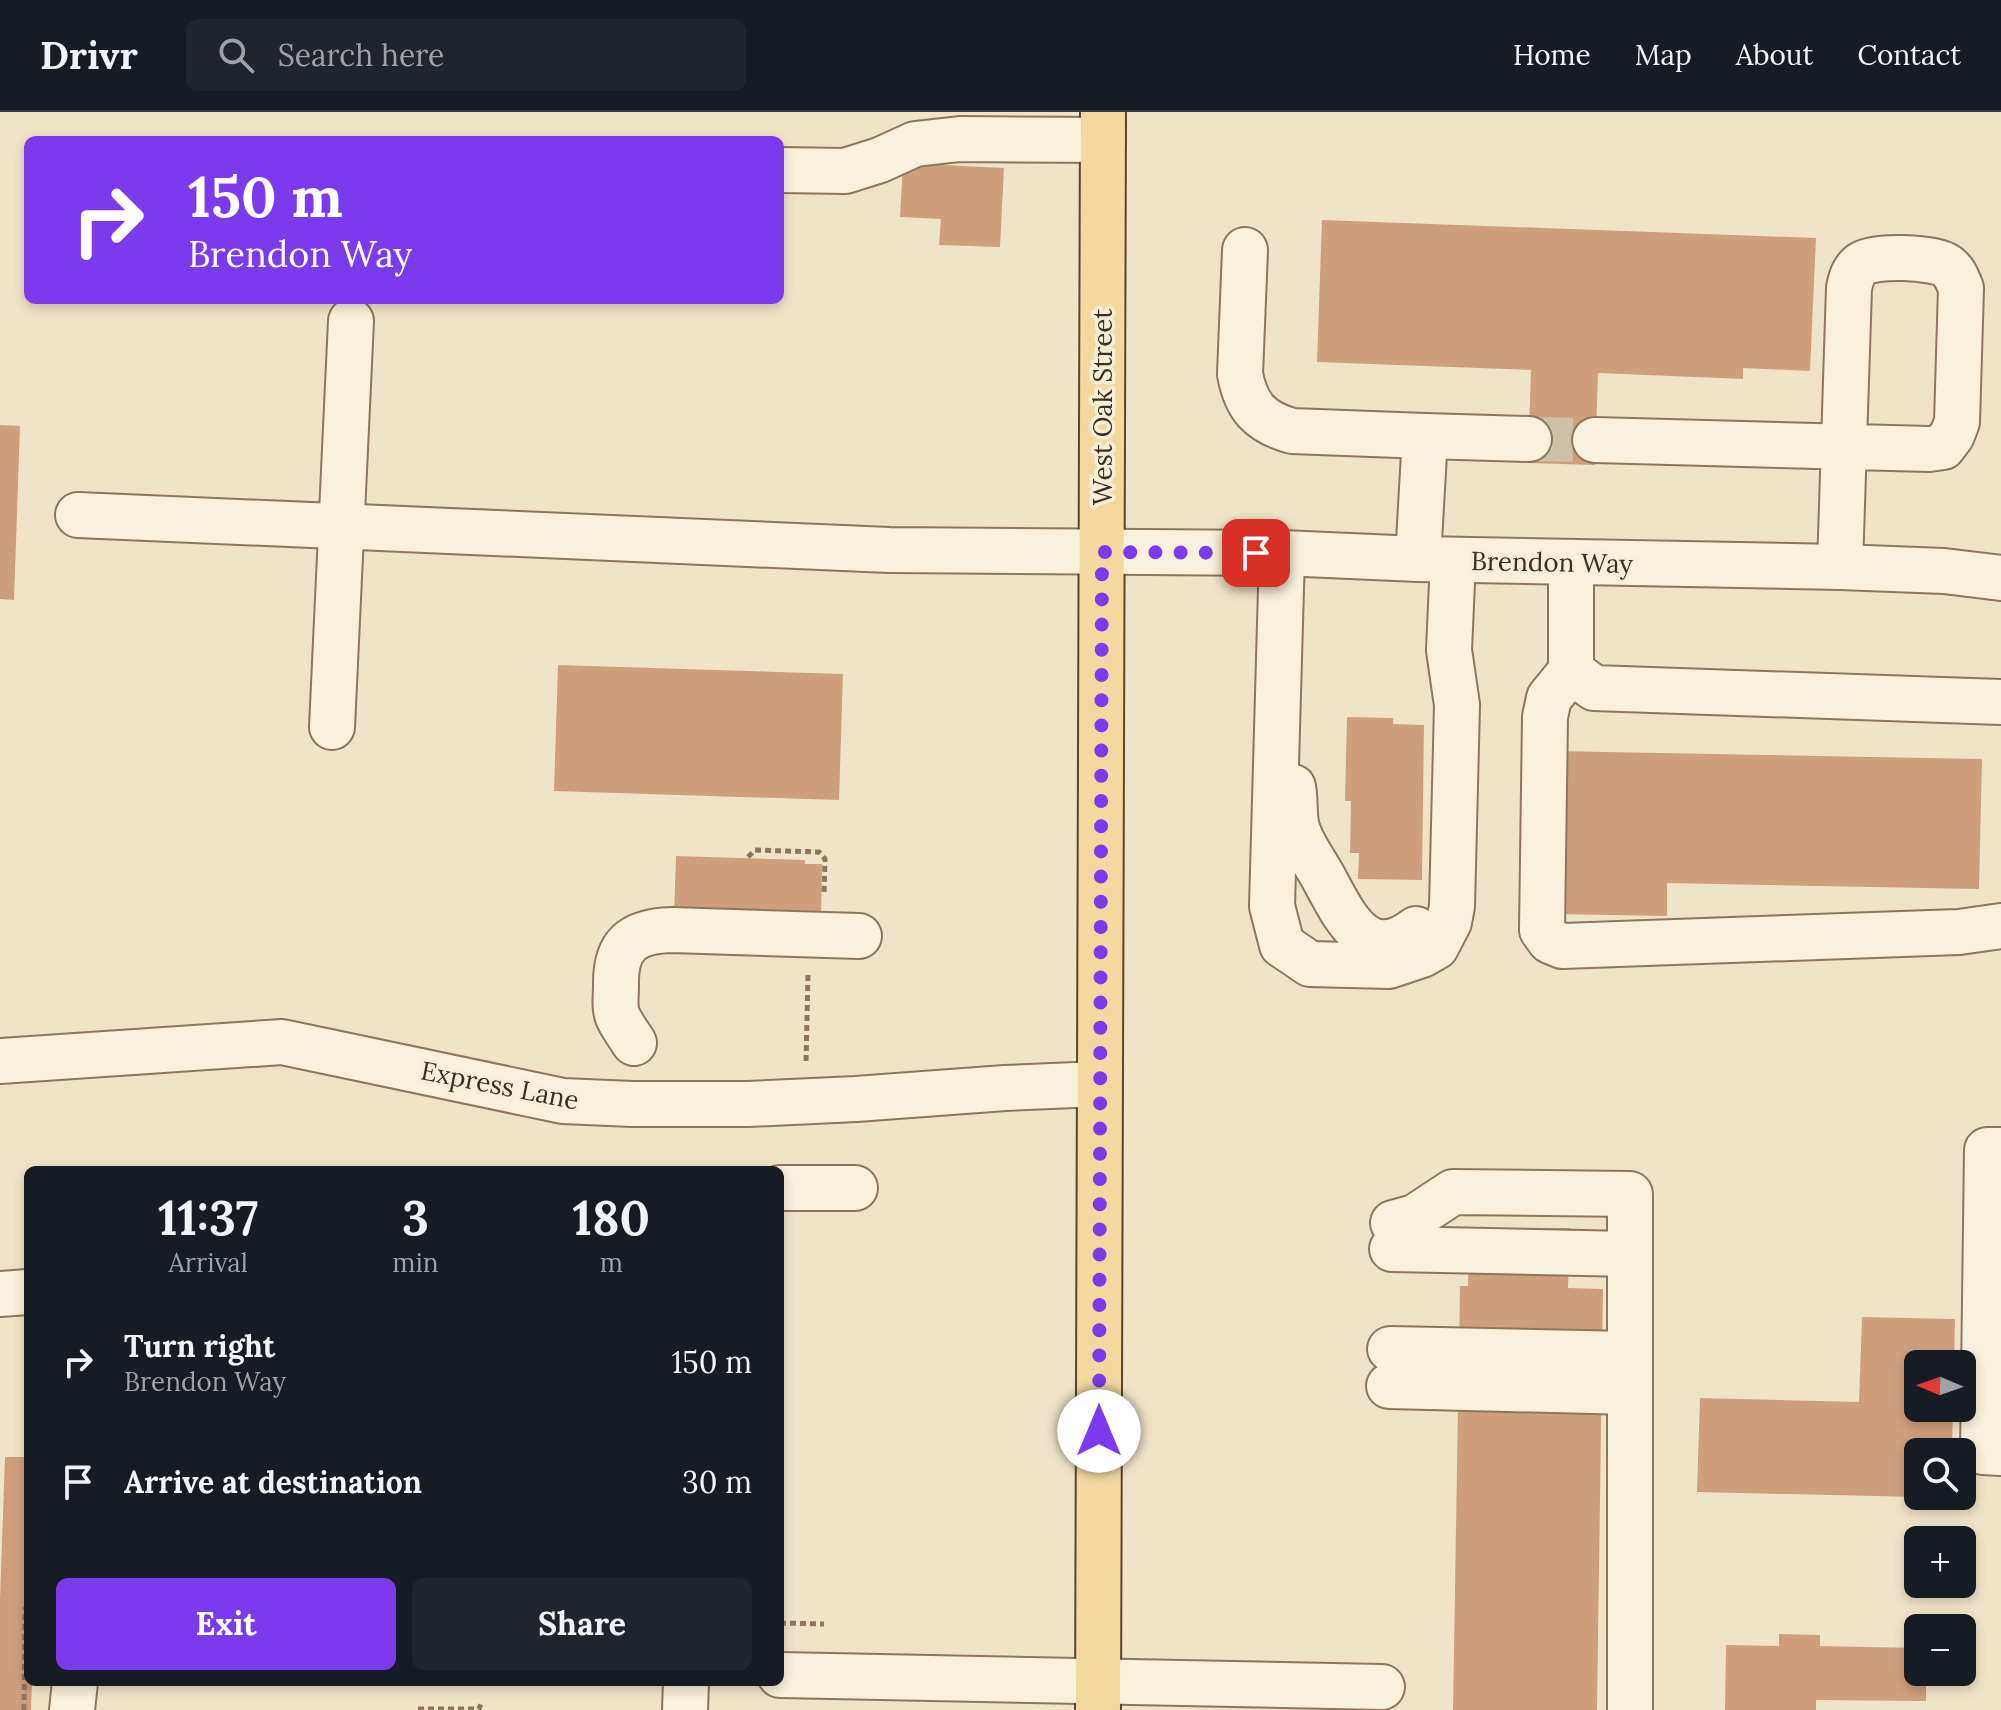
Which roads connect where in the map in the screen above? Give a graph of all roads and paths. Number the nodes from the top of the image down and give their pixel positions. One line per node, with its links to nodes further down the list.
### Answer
1 (1103, 126): 2 (street); 11 (main road, West Oak Street)
2 (784, 170)
3 (1245, 250): 5 (street)
4 (351, 321): 10 (street)
5 (1425, 436): 6 (street); 13 (street)
6 (1529, 439)
7 (1595, 440): 8 (street)
8 (1845, 445): 8 (street); 15 (street)
9 (78, 515): 10 (street, Brendon Way)
10 (343, 525): 11 (street, Brendon Way); 21 (street)
11 (1102, 552): 12 (street, Brendon Way); 32 (main road, West Oak Street)
12 (1282, 553): 13 (street, Brendon Way); 20 (street)
13 (1436, 560): 14 (street, Brendon Way); 17 (street)
14 (1571, 562): 15 (street, Brendon Way); 18 (street)
15 (1840, 567): 16 (street, Brendon Way)
16 (2001, 578)
17 (1449, 650): 22 (street); 27 (street)
18 (1571, 671): 19 (street); 25 (street)
19 (2001, 702)
20 (1278, 718): 22 (street); 27 (street)
21 (332, 727)
22 (1275, 812): 27 (street)
23 (748, 857): 24 (path)
24 (823, 904)
25 (2001, 926)
26 (859, 936): 29 (street)
27 (1381, 942)
28 (808, 969): 31 (path)
29 (634, 1043)
30 (0, 1061): 32 (street, Express Lane)
31 (806, 1067)
32 (1099, 1084): 49 (main road, West Oak Street)
33 (1994, 1150): 41 (street)
34 (784, 1188): 35 (street)
35 (855, 1188)
36 (1630, 1265): 36 (street); 40 (street)
37 (24, 1292): 38 (street)
38 (0, 1294)
39 (1389, 1367): 40 (street)
40 (1630, 1372): 55 (street)
41 (1992, 1452)
42 (784, 1623): 43 (path)
43 (824, 1624)
44 (784, 1675): 49 (street)
45 (24, 1686): 52 (path)
46 (75, 1686): 53 (street)
47 (686, 1686): 54 (street)
48 (1382, 1687): 49 (street)
49 (1098, 1696)
50 (482, 1701): 51 (path)
51 (418, 1709)
52 (24, 1710)
53 (72, 1710)
54 (685, 1710)
55 (1630, 1710)

